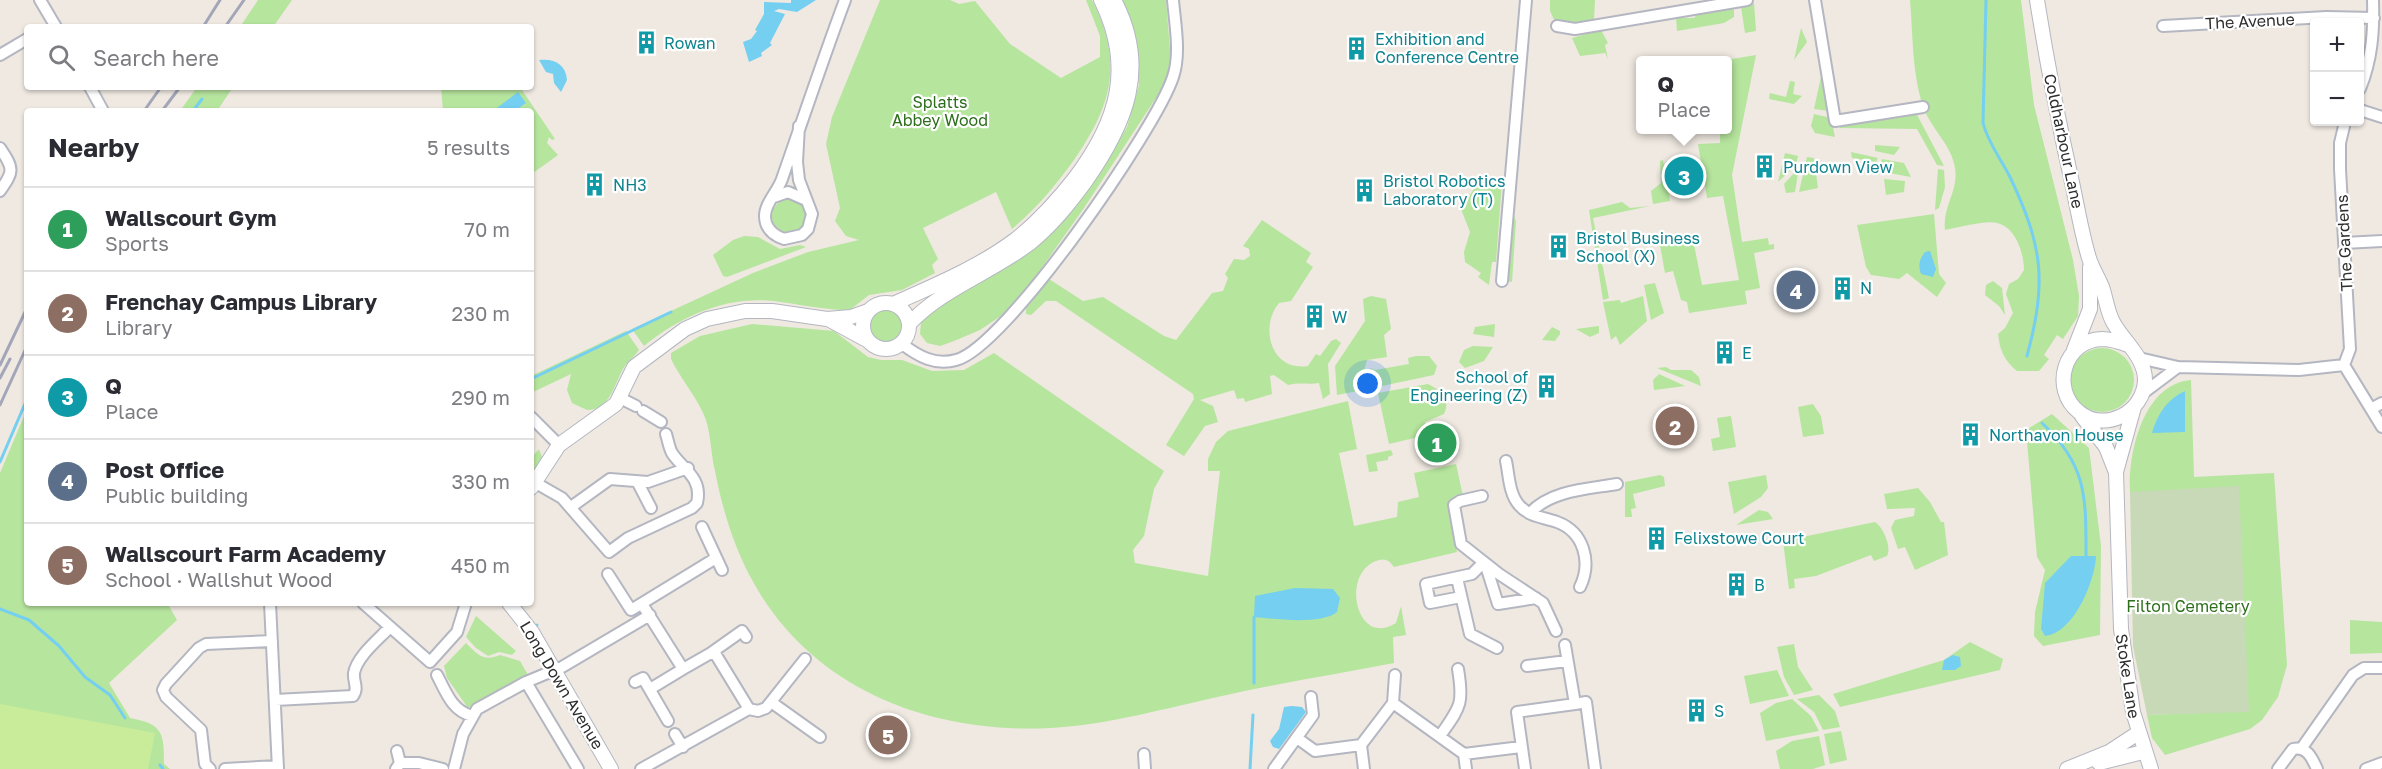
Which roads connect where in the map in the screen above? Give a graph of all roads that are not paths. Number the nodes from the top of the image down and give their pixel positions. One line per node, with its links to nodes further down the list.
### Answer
1 (40, 0): 13 (street)
2 (845, 0): 16 (street)
3 (853, 0): 16 (street)
4 (1101, 0): 35 (street)
5 (1114, 0): 38 (street)
6 (1173, 0): 40 (street)
7 (1526, 0): 34 (street)
8 (1747, 0): 14 (street)
9 (1815, 0): 21 (street)
10 (2039, 0): 33 (street, Coldharbour Lane)
11 (2373, 0): 12 (street)
12 (2373, 18): 15 (street, The Avenue); 19 (street)
13 (51, 24)
14 (1557, 26)
15 (2163, 26)
16 (834, 30): 25 (street)
17 (24, 41): 18 (street)
18 (0, 55)
19 (2364, 79)
20 (92, 90): 22 (street)
21 (1923, 106)
22 (101, 108)
23 (2364, 111): 24 (street)
24 (2382, 117)
25 (800, 126): 29 (street); 30 (street)
26 (2344, 126): 32 (street, The Gardens)
27 (0, 148): 28 (street)
28 (0, 191)
29 (774, 197): 30 (street); 30 (street)
30 (806, 201)
31 (2382, 241): 32 (street)
32 (2344, 243): 44 (street, The Gardens)
33 (2090, 259): 41 (street, Coldharbour Lane); 42 (street, Coldharbour Lane)
34 (1502, 281)
35 (893, 304): 36 (street); 38 (street)
36 (868, 311): 37 (street); 39 (street)
37 (827, 319): 39 (street); 47 (street)
38 (909, 324): 40 (street)
39 (866, 339): 40 (street)
40 (902, 344)
41 (2128, 345): 42 (street); 43 (street)
42 (2073, 353): 51 (street)
43 (2139, 358): 45 (street); 46 (street)
44 (2344, 365): 45 (street); 50 (street)
45 (2178, 367): 46 (street)
46 (2142, 394): 49 (street)
47 (620, 398): 53 (street); 56 (street)
48 (2382, 403): 50 (street)
49 (2134, 408): 51 (street); 59 (street, Stoke Lane)
50 (2371, 409): 54 (street)
51 (2080, 414): 59 (street, Stoke Lane)
52 (534, 420): 56 (street)
53 (661, 422)
54 (2382, 427)
55 (666, 434): 58 (street)
56 (559, 445): 60 (street)
57 (1506, 461): 67 (street)
58 (688, 468): 61 (street); 65 (street)
59 (2116, 472): 110 (street, Stoke Lane)
60 (534, 483)
61 (638, 483): 65 (street); 66 (street)
62 (1617, 484): 67 (street)
63 (534, 485): 65 (street)
64 (1482, 496): 70 (street)
65 (570, 507)
66 (651, 507)
67 (1530, 513): 74 (street)
68 (702, 527): 69 (street)
69 (716, 558): 71 (street); 77 (street)
70 (1484, 562): 73 (street); 76 (street); 76 (street)
71 (722, 570)
72 (608, 574): 77 (street)
73 (1457, 578): 75 (street); 75 (street)
74 (1580, 587)
75 (1461, 597): 88 (street)
76 (1536, 598): 84 (street)
77 (642, 604): 82 (street)
78 (270, 606): 86 (street)
79 (366, 606): 83 (street)
80 (465, 606): 83 (street)
81 (512, 606): 94 (street, Long Down Avenue)
82 (650, 615): 94 (street); 95 (street)
83 (390, 627): 103 (street)
84 (1556, 631)
85 (746, 637): 89 (street)
86 (272, 641): 103 (street); 126 (street)
87 (1564, 645): 91 (street)
88 (1497, 648)
89 (711, 653): 95 (street); 107 (street)
90 (805, 659): 104 (street)
91 (1567, 661): 92 (street); 106 (street)
92 (1527, 666)
93 (2382, 668): 118 (street)
94 (553, 669): 99 (street); 131 (street, Long Down Avenue)
95 (683, 669): 101 (street)
96 (1458, 669): 112 (street)
97 (437, 675): 108 (street)
98 (1395, 675): 105 (street)
99 (526, 682): 108 (street); 130 (street)
100 (635, 682): 101 (street)
101 (650, 689): 109 (street)
102 (1311, 697): 114 (street)
103 (275, 700): 125 (street)
104 (771, 702): 107 (street); 113 (street)
105 (1393, 703): 112 (street); 115 (street)
106 (1575, 704): 117 (street); 138 (street)
107 (749, 709): 116 (street)
108 (472, 716): 129 (street)
109 (668, 721)
110 (2138, 733): 120 (street, Stoke Lane); 139 (street)
111 (675, 734): 116 (street)
112 (1440, 736): 122 (street)
113 (820, 737)
114 (1298, 738): 115 (street); 134 (street)
115 (1361, 745): 135 (street)
116 (683, 747): 132 (street)
117 (1521, 747): 122 (street); 137 (street)
118 (2301, 748): 141 (street); 142 (street)
119 (397, 751): 124 (street)
120 (2143, 752): 139 (street); 140 (street, Stoke Lane)
121 (1144, 754): 133 (street)
122 (1464, 754): 136 (street)
123 (2382, 764): 143 (street)
124 (398, 766): 128 (street)
125 (278, 767): 127 (street)
126 (210, 769)
127 (225, 769)
128 (443, 769)
129 (454, 769)
130 (578, 769)
131 (611, 769)
132 (641, 769)
133 (1145, 769)
134 (1274, 769)
135 (1364, 769)
136 (1466, 769)
137 (1525, 769)
138 (1595, 769)
139 (2069, 769)
140 (2151, 769)
141 (2278, 769)
142 (2317, 769)
143 (2366, 769)

